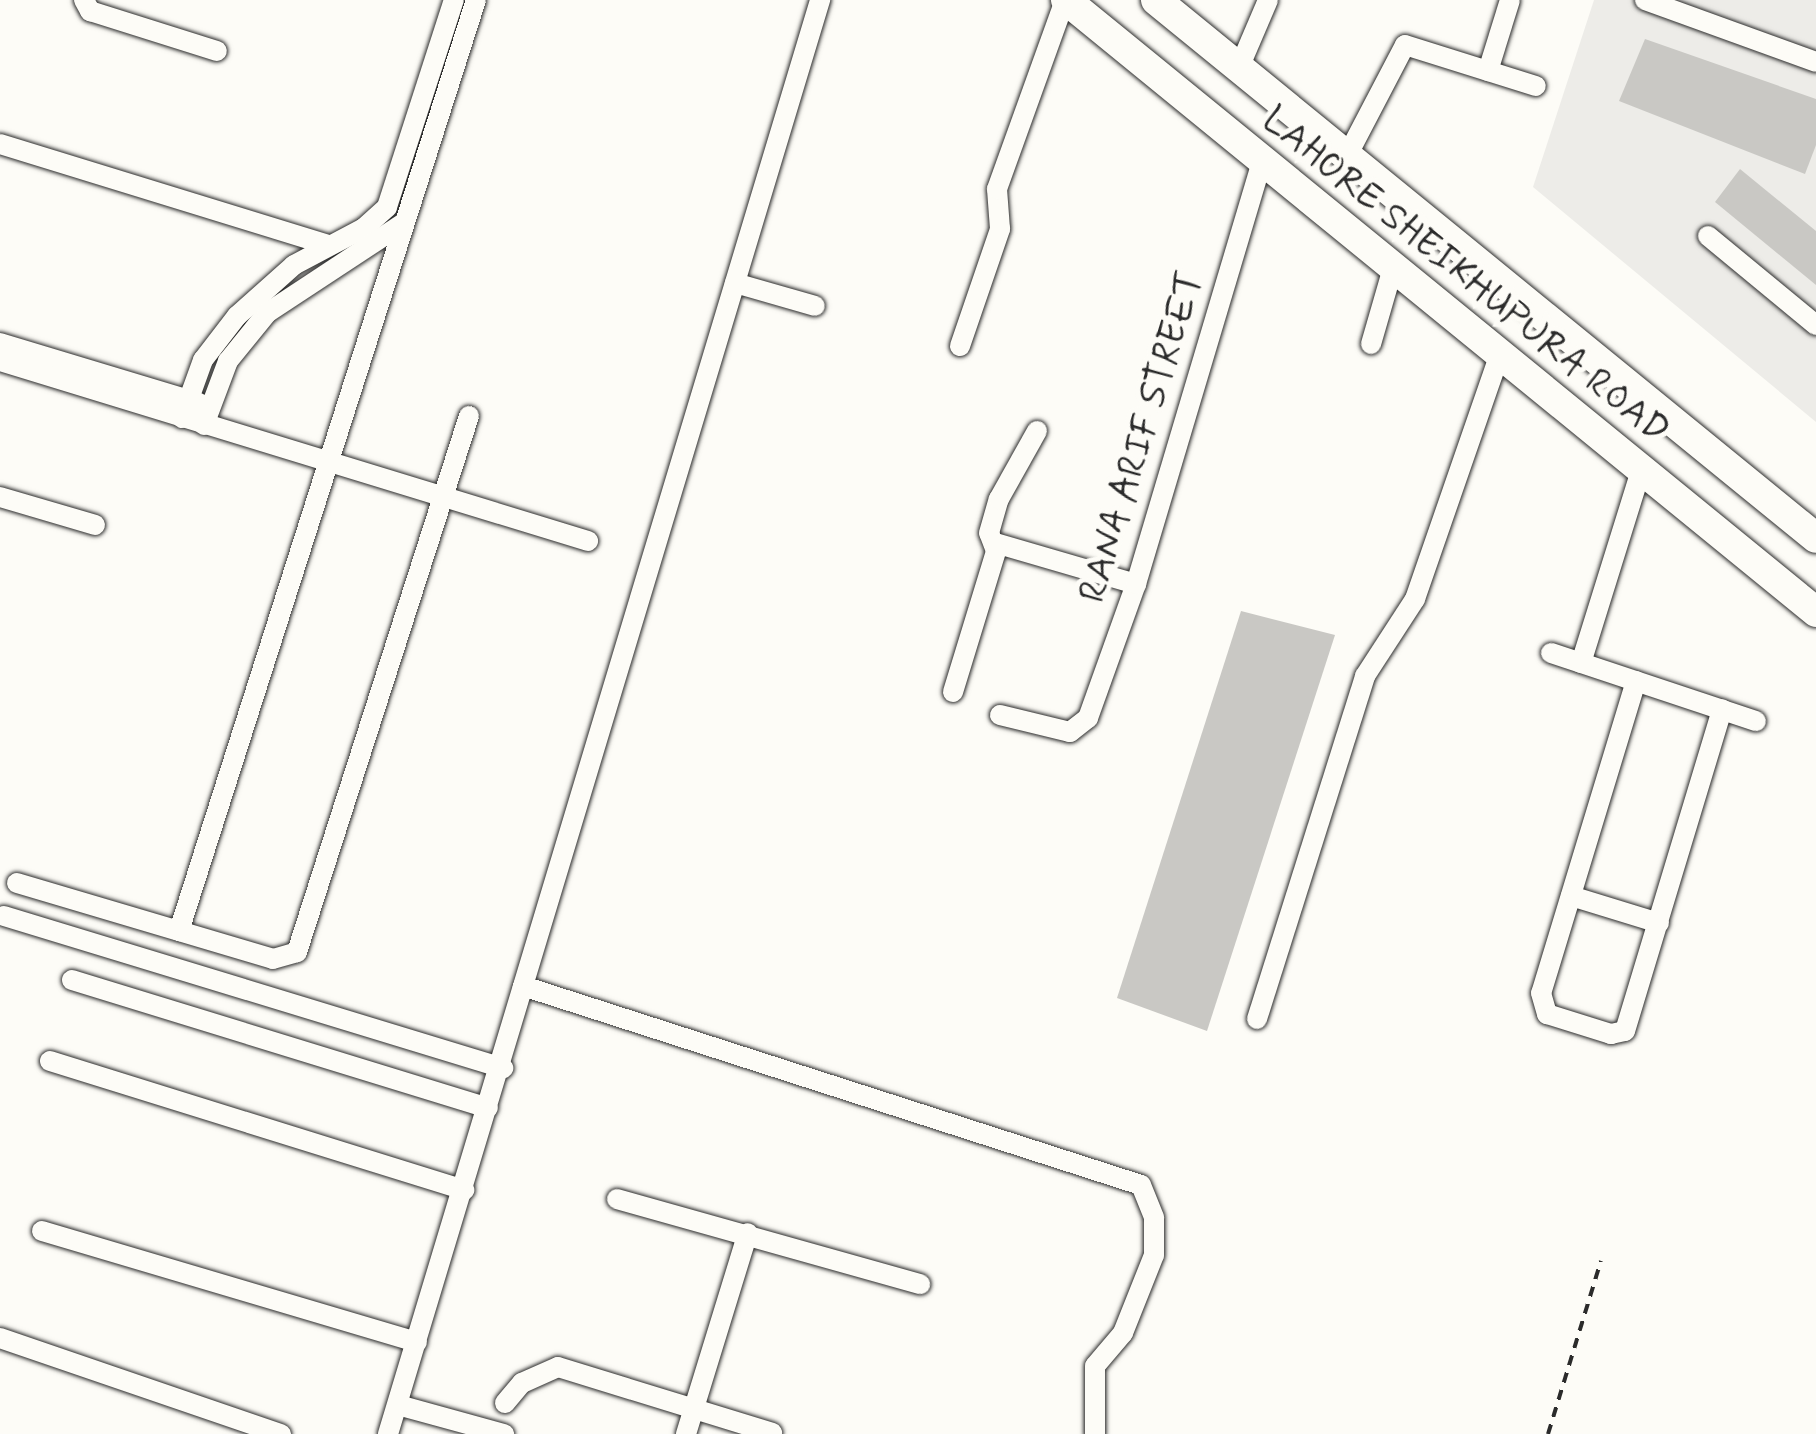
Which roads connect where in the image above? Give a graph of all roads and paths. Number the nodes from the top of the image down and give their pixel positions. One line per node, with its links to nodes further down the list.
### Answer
1 (84, 0): 11 (street)
2 (454, 0): 21 (street)
3 (476, 0): 19 (street)
4 (820, 0): 24 (street)
5 (1066, 0): 18 (highway, LAHORE SHEIKHUPURA ROAD); 30 (street)
6 (1156, 0): 10 (highway, LAHORE SHEIKHUPURA ROAD)
7 (1268, 0): 13 (street)
8 (1510, 0): 14 (street)
9 (1645, 0): 12 (street)
10 (1179, 10): 13 (highway, LAHORE SHEIKHUPURA ROAD)
11 (217, 50)
12 (1816, 62)
13 (1239, 68): 17 (highway, LAHORE SHEIKHUPURA ROAD)
14 (1488, 70): 15 (street); 17 (street)
15 (1536, 86)
16 (0, 144): 21 (street)
17 (1348, 156): 22 (highway, LAHORE SHEIKHUPURA ROAD)
18 (1262, 162): 23 (highway, LAHORE SHEIKHUPURA ROAD); 45 (street, RANA ARIF STREET)
19 (405, 220): 34 (street); 37 (street)
20 (1708, 236): 27 (street)
21 (328, 245): 33 (street)
22 (1465, 254): 25 (highway); 42 (highway, LAHORE SHEIKHUPURA ROAD)
23 (1394, 268): 25 (highway, LAHORE SHEIKHUPURA ROAD); 29 (street)
24 (735, 284): 26 (street); 60 (street)
25 (1430, 298): 31 (highway, LAHORE SHEIKHUPURA ROAD)
26 (815, 306)
27 (1816, 325)
28 (0, 343): 33 (street)
29 (1371, 344)
30 (960, 346)
31 (1500, 352): 38 (highway, LAHORE SHEIKHUPURA ROAD); 61 (street)
32 (0, 361): 33 (street)
33 (185, 409): 34 (street)
34 (207, 416): 37 (street)
35 (469, 416): 40 (street)
36 (1037, 432): 44 (street)
37 (328, 462): 40 (street); 58 (street)
38 (1641, 470): 46 (highway, LAHORE SHEIKHUPURA ROAD); 48 (street)
39 (0, 497): 41 (street)
40 (445, 498): 43 (street); 58 (street)
41 (95, 525)
42 (1816, 538)
43 (588, 541)
44 (995, 544): 45 (street); 50 (street)
45 (1136, 584): 52 (street, RANA ARIF STREET)
46 (1816, 612)
47 (1551, 653): 48 (street)
48 (1581, 663): 49 (street)
49 (1636, 681): 51 (street); 55 (street)
50 (953, 692)
51 (1722, 710): 53 (street); 57 (street)
52 (1000, 715)
53 (1756, 720)
54 (17, 882): 58 (street)
55 (1570, 896): 57 (street); 57 (street)
56 (4, 916): 63 (street)
57 (1659, 923)
58 (179, 932)
59 (72, 980): 64 (street)
60 (523, 986): 63 (street); 81 (street)
61 (1257, 1020)
62 (50, 1061): 65 (street)
63 (503, 1068): 64 (street)
64 (488, 1108): 65 (street)
65 (464, 1190): 72 (street)
66 (618, 1199): 68 (street)
67 (42, 1231): 72 (street)
68 (748, 1233): 70 (street); 75 (street)
69 (1602, 1261): 82 (path)
70 (920, 1284)
71 (0, 1338): 77 (street)
72 (417, 1342): 74 (street)
73 (506, 1403): 75 (street)
74 (398, 1406): 78 (street); 79 (street)
75 (694, 1408): 76 (street); 80 (street)
76 (772, 1432)
77 (281, 1434)
78 (388, 1434)
79 (504, 1434)
80 (686, 1434)
81 (1095, 1434)
82 (1548, 1434)

